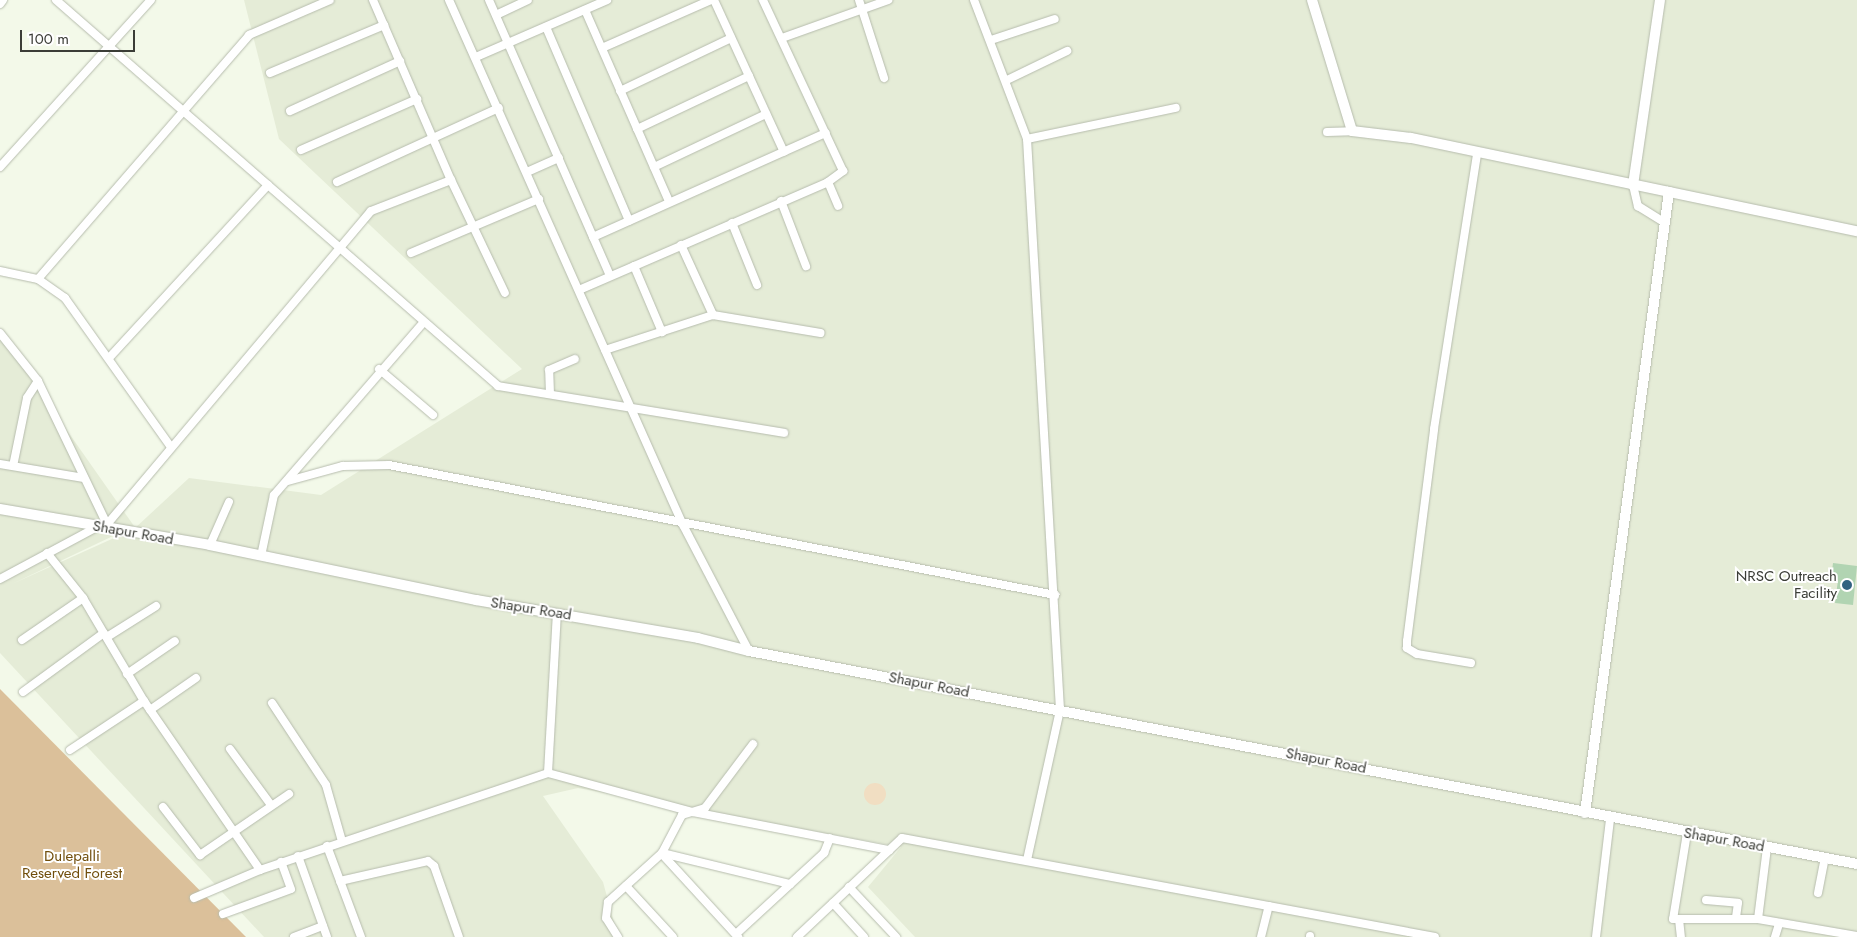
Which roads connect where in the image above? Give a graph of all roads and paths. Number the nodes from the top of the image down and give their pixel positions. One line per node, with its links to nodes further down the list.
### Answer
1 (3, 0): 17 (street)
2 (56, 0): 28 (street)
3 (151, 0): 28 (street)
4 (330, 0): 42 (street)
5 (373, 0): 22 (street)
6 (449, 0): 31 (street)
7 (490, 0): 20 (street)
8 (528, 0): 20 (street)
9 (606, 0): 19 (street)
10 (713, 0): 24 (street); 29 (street)
11 (763, 0): 25 (street)
12 (858, 0): 18 (street)
13 (888, 0): 18 (street)
14 (974, 0): 26 (street)
15 (1312, 0): 45 (street)
16 (1660, 0): 61 (street)
17 (0, 4)
18 (862, 9): 25 (street); 35 (street)
19 (585, 10): 23 (street); 29 (street)
20 (496, 15): 27 (street)
21 (1055, 19): 26 (street)
22 (384, 26): 32 (street); 33 (street)
23 (546, 27): 27 (street); 67 (street)
24 (731, 38): 34 (street); 37 (street)
25 (782, 38): 47 (street)
26 (991, 40): 36 (street)
27 (508, 43): 31 (street); 53 (street)
28 (110, 47): 42 (street); 55 (street)
29 (602, 48): 37 (street)
30 (1067, 51): 36 (street)
31 (476, 57): 39 (street)
32 (400, 61): 38 (street); 41 (street)
33 (270, 73)
34 (749, 76): 43 (street); 44 (street)
35 (884, 78)
36 (1007, 80): 48 (street)
37 (620, 91): 44 (street)
38 (417, 99): 49 (street); 50 (street)
39 (499, 108): 49 (street); 56 (street)
40 (1176, 108): 48 (street)
41 (290, 110)
42 (184, 112): 60 (street); 80 (street)
43 (766, 114): 51 (street); 54 (street)
44 (637, 129): 54 (street)
45 (1352, 131): 46 (street); 52 (street)
46 (1327, 132)
47 (826, 133): 51 (street); 59 (street)
48 (1027, 139): 111 (street)
49 (434, 140): 57 (street); 58 (street)
50 (301, 150)
51 (784, 152): 64 (street)
52 (1477, 152): 61 (street); 119 (street)
53 (559, 158): 56 (street); 72 (street)
54 (654, 166): 64 (street)
55 (0, 167)
56 (527, 172): 63 (street)
57 (451, 180): 70 (street); 74 (street)
58 (337, 182)
59 (828, 182): 65 (street); 66 (street)
60 (268, 185): 74 (street); 90 (street)
61 (1633, 185): 62 (street); 69 (street)
62 (1669, 192): 69 (street); 71 (street)
63 (539, 200): 70 (street); 82 (street)
64 (669, 201): 67 (street)
65 (781, 201): 68 (street); 77 (street)
66 (838, 206)
67 (629, 221): 72 (street)
68 (732, 223): 73 (street); 81 (street)
69 (1665, 223): 135 (street)
70 (472, 227): 75 (street); 83 (street)
71 (1857, 231)
72 (593, 237): 79 (street)
73 (681, 245): 76 (street); 84 (street)
74 (340, 248): 85 (street); 98 (street)
75 (411, 253)
76 (634, 266): 79 (street); 86 (street)
77 (806, 266)
78 (0, 271): 80 (street)
79 (610, 276): 82 (street)
80 (38, 278): 90 (street)
81 (757, 285)
82 (579, 290): 89 (street)
83 (505, 293)
84 (713, 315): 86 (street); 88 (street)
85 (423, 323): 92 (street); 94 (street)
86 (662, 332): 89 (street)
87 (0, 333): 93 (street)
88 (820, 333)
89 (605, 350): 95 (street)
90 (109, 358): 98 (street)
91 (575, 359): 94 (street)
92 (378, 370): 96 (street); 102 (street)
93 (38, 381): 100 (street); 101 (street)
94 (550, 394): 95 (street)
95 (630, 408): 97 (street); 105 (street)
96 (433, 416)
97 (784, 433)
98 (170, 446): 106 (street)
99 (0, 464): 100 (street)
100 (13, 466): 101 (street)
101 (84, 478): 106 (street)
102 (288, 481): 105 (street); 109 (street)
103 (229, 502): 107 (street)
104 (0, 509): 106 (street, Shapur Road)
105 (683, 525): 111 (street); 118 (street)
106 (102, 526): 107 (street, Shapur Road); 108 (street)
107 (210, 545): 109 (street, Shapur Road)
108 (47, 553): 110 (street); 112 (street)
109 (261, 556): 114 (street, Shapur Road)
110 (0, 579)
111 (1055, 595): 126 (street)
112 (83, 598): 115 (street); 116 (street)
113 (156, 606): 115 (street)
114 (557, 613): 118 (street, Shapur Road); 130 (street)
115 (106, 635): 120 (street); 122 (street)
116 (22, 640)
117 (175, 641): 120 (street)
118 (749, 651): 126 (street, Shapur Road)
119 (1471, 663)
120 (127, 674): 123 (street)
121 (196, 678): 125 (street)
122 (23, 692)
123 (144, 701): 125 (street); 129 (street)
124 (272, 703): 140 (street)
125 (150, 710): 137 (street)
126 (1060, 710): 135 (street, Shapur Road); 147 (street)
127 (753, 744): 134 (street)
128 (230, 748): 132 (street)
129 (70, 750)
130 (548, 773): 134 (street); 140 (street)
131 (289, 794): 132 (street)
132 (271, 805): 137 (street)
133 (163, 807): 137 (street)
134 (693, 812): 139 (street); 144 (street)
135 (1585, 813): 136 (street, Shapur Road)
136 (1610, 819): 138 (street, Shapur Road); 181 (street)
137 (234, 831): 150 (street)
138 (1687, 833): 142 (street, Shapur Road); 162 (street)
139 (830, 838): 143 (street); 152 (street)
140 (342, 841): 141 (street)
141 (327, 846): 145 (street); 151 (street)
142 (1767, 848): 146 (street, Shapur Road); 163 (street)
143 (889, 850): 147 (street); 154 (street)
144 (662, 853): 152 (street); 153 (street); 167 (street)
145 (298, 856): 148 (street); 165 (street)
146 (1825, 858): 149 (street, Shapur Road); 155 (street)
147 (1027, 860): 159 (street)
148 (281, 862): 150 (street); 160 (street)
149 (1857, 864)
150 (260, 870): 156 (street)
151 (340, 880): 172 (street); 173 (street)
152 (790, 884): 167 (street)
153 (626, 886): 174 (street); 175 (street)
154 (850, 887): 158 (street); 178 (street)
155 (1818, 894)
156 (194, 898)
157 (1706, 900): 161 (street)
158 (833, 903): 176 (street); 177 (street)
159 (1269, 906): 179 (street); 180 (street)
160 (223, 914)
161 (1736, 918): 162 (street); 163 (street)
162 (1679, 919): 182 (street)
163 (1758, 919): 164 (street)
164 (1779, 924): 166 (street); 183 (street)
165 (322, 926): 170 (street); 171 (street)
166 (1806, 928): 168 (street); 184 (street)
167 (737, 936)
168 (1842, 936): 169 (street)
169 (1857, 936)
170 (294, 937)
171 (327, 937)
172 (361, 937)
173 (459, 937)
174 (618, 937)
175 (673, 937)
176 (797, 937)
177 (864, 937)
178 (896, 937)
179 (1262, 937)
180 (1435, 937)
181 (1596, 937)
182 (1681, 937)
183 (1776, 937)
184 (1804, 937)

